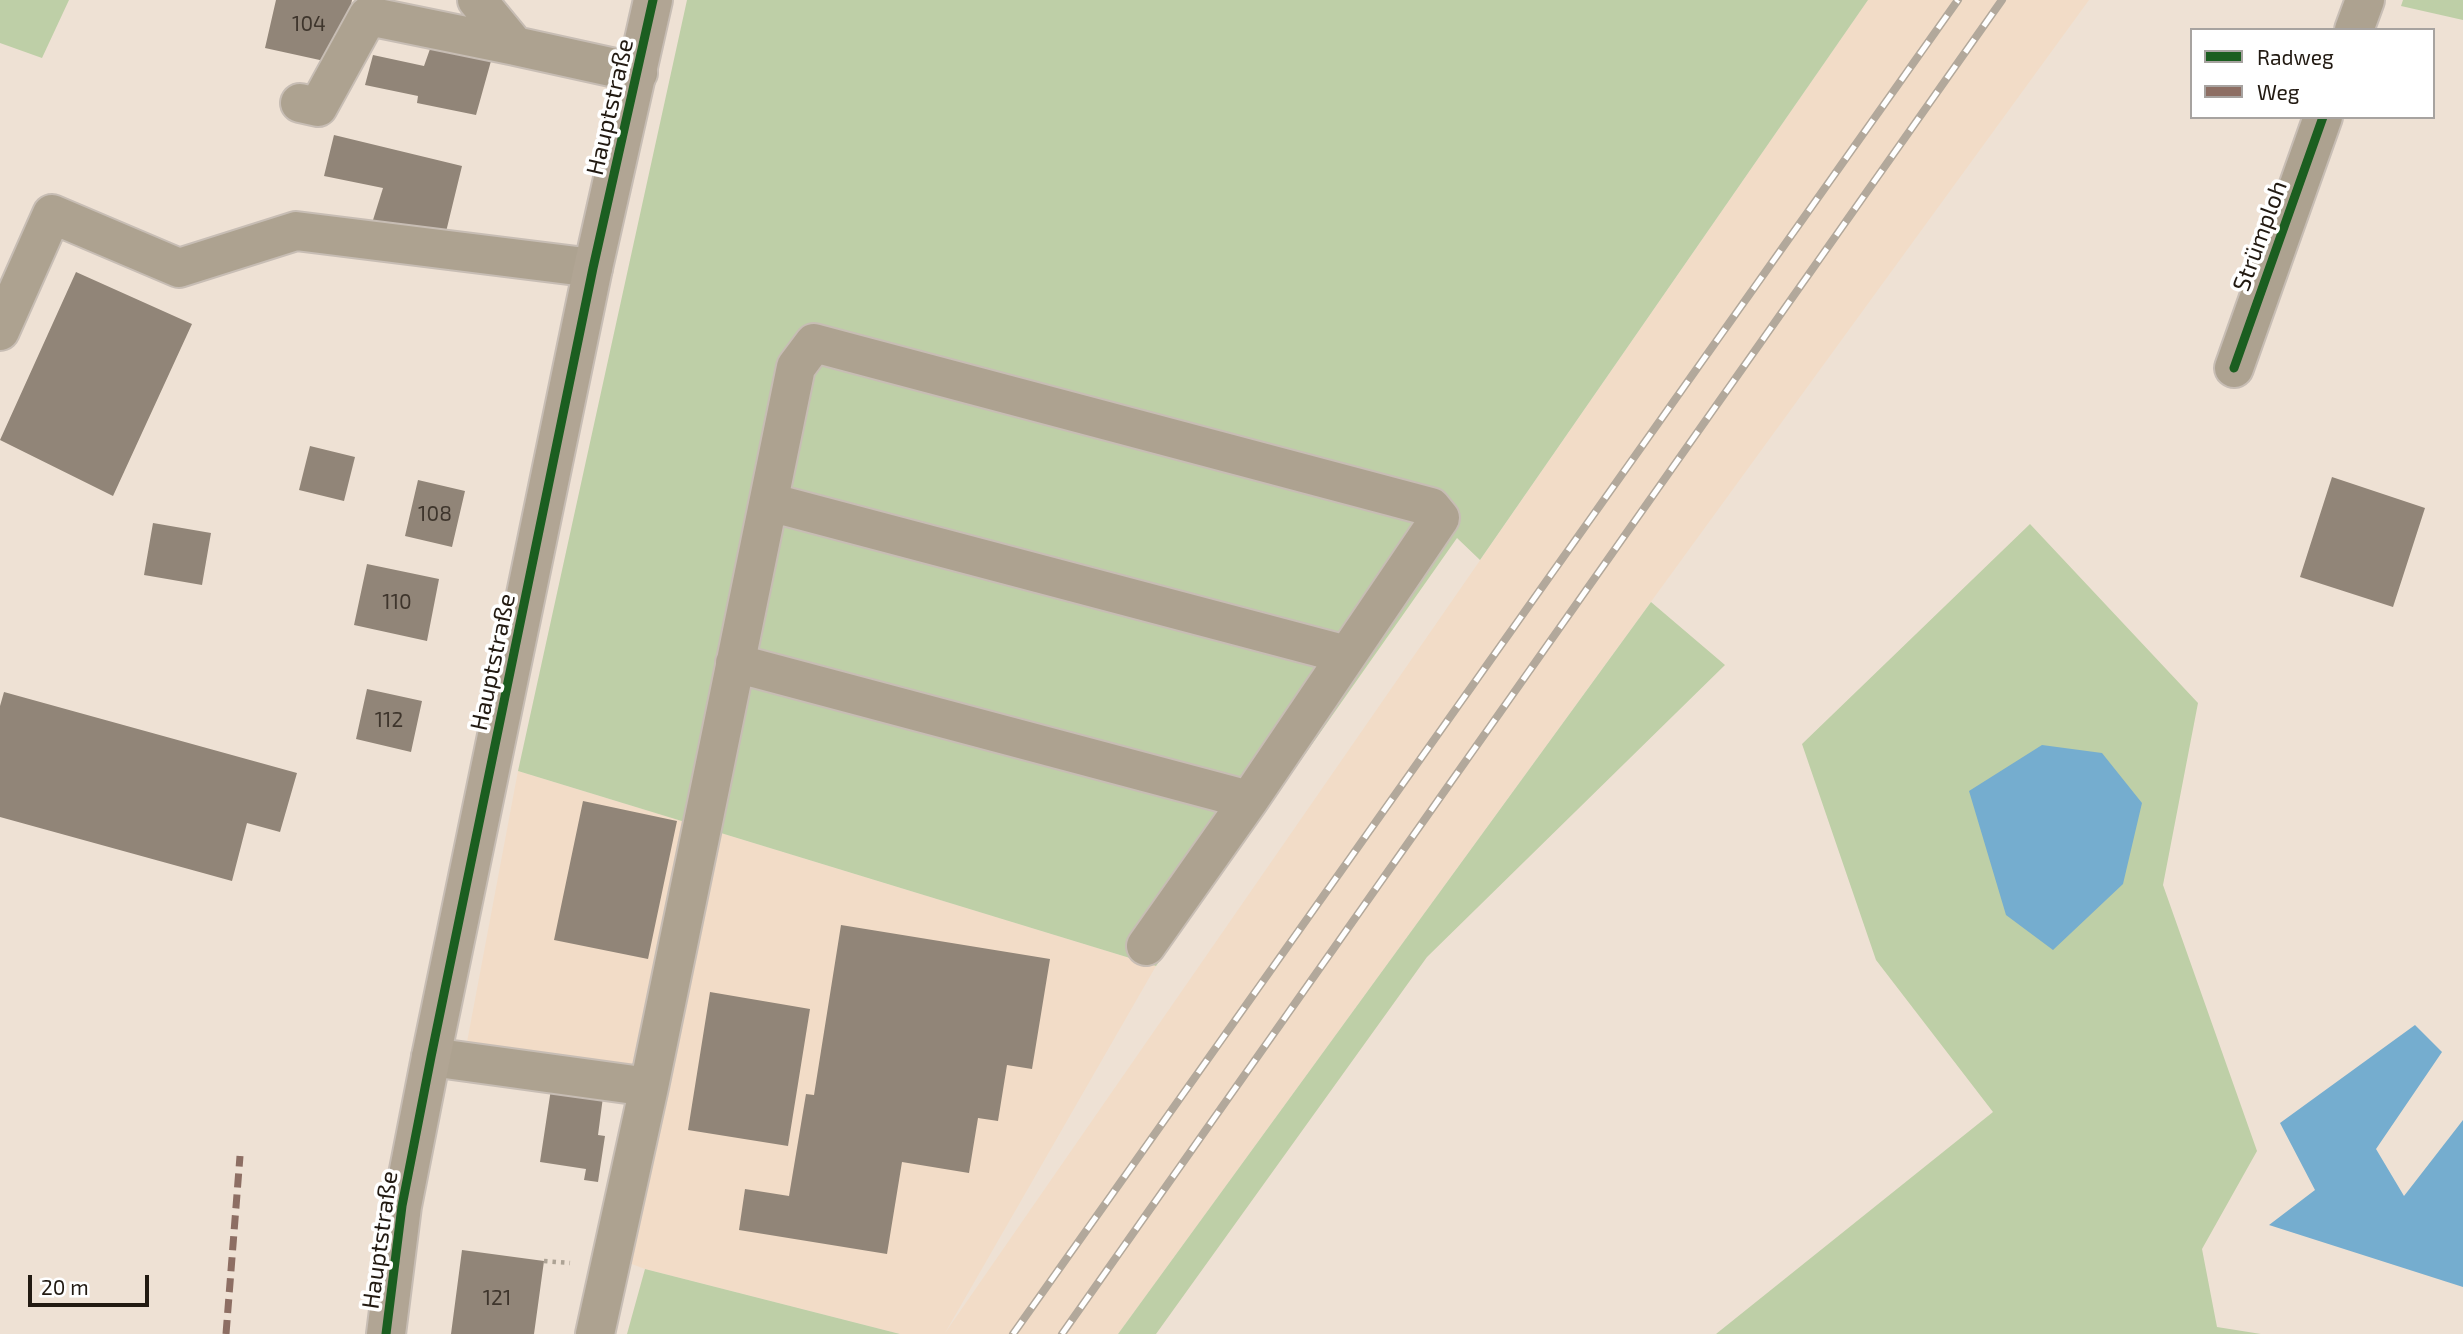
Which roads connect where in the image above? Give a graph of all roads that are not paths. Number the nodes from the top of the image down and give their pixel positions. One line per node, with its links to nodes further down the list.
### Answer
1 (477, 0): 5 (street)
2 (653, 0): 6 (main road, Hauptstraße)
3 (2365, 0): 4 (street)
4 (2355, 28)
5 (515, 46): 6 (street); 7 (street)
6 (638, 73): 9 (main road, Hauptstraße)
7 (300, 103)
8 (2322, 119): 11 (street, Strümploh)
9 (593, 268): 10 (street); 17 (main road, Hauptstraße)
10 (0, 331)
11 (2234, 368)
12 (769, 502): 13 (street); 13 (street); 14 (street)
13 (1347, 655): 15 (street)
14 (735, 663): 15 (street); 18 (street)
15 (1249, 800): 16 (street)
16 (1146, 946)
17 (431, 1057): 18 (street); 19 (main road, Hauptstraße)
18 (649, 1087): 20 (street)
19 (386, 1334)
20 (595, 1334)

